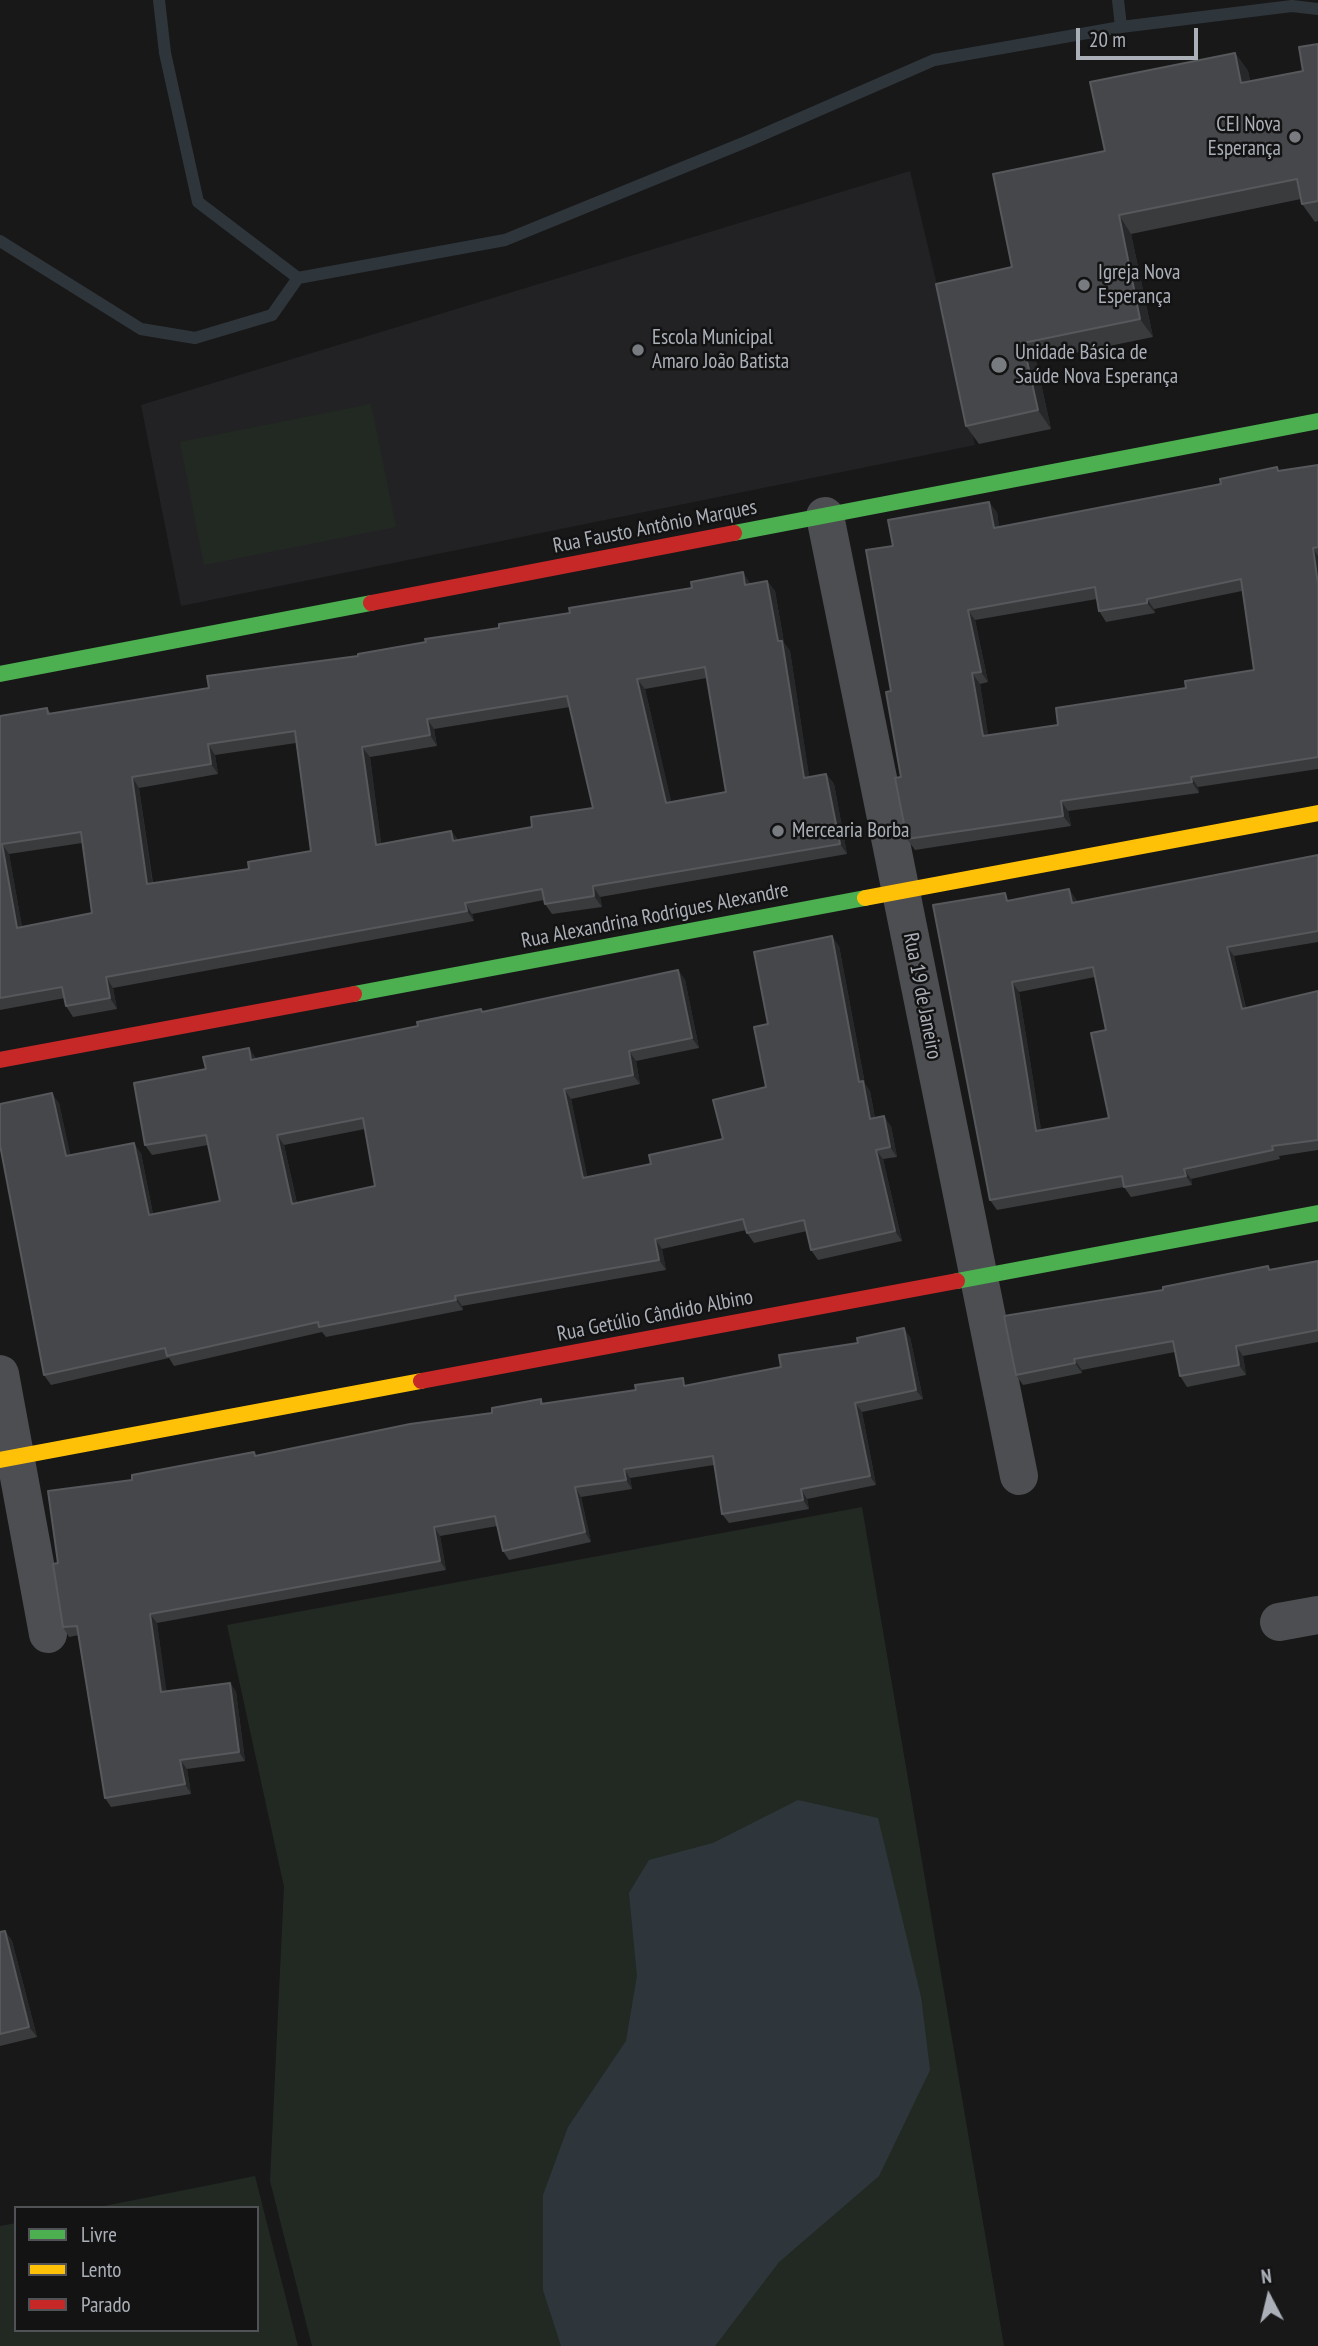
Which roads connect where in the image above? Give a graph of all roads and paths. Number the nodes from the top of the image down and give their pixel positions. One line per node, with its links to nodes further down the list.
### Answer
1 (1318, 421): 2 (street, Rua Fausto Antônio Marques)
2 (825, 516): 3 (street, Rua Fausto Antônio Marques); 5 (street, Rua 19 de Janeiro)
3 (0, 674)
4 (1318, 813): 5 (street, Rua Alexandrina Rodrigues Alexandre)
5 (901, 891): 6 (street, Rua Alexandrina Rodrigues Alexandre); 8 (street, Rua 19 de Janeiro)
6 (0, 1060)
7 (1318, 1213): 8 (street, Rua Getúlio Cândido Albino)
8 (978, 1276): 10 (street, Rua Getúlio Cândido Albino); 11 (street, Rua 19 de Janeiro)
9 (0, 1374): 10 (street)
10 (8, 1459): 14 (street)
11 (1019, 1476)
12 (1318, 1615): 13 (street)
13 (1279, 1622)
14 (48, 1634)

